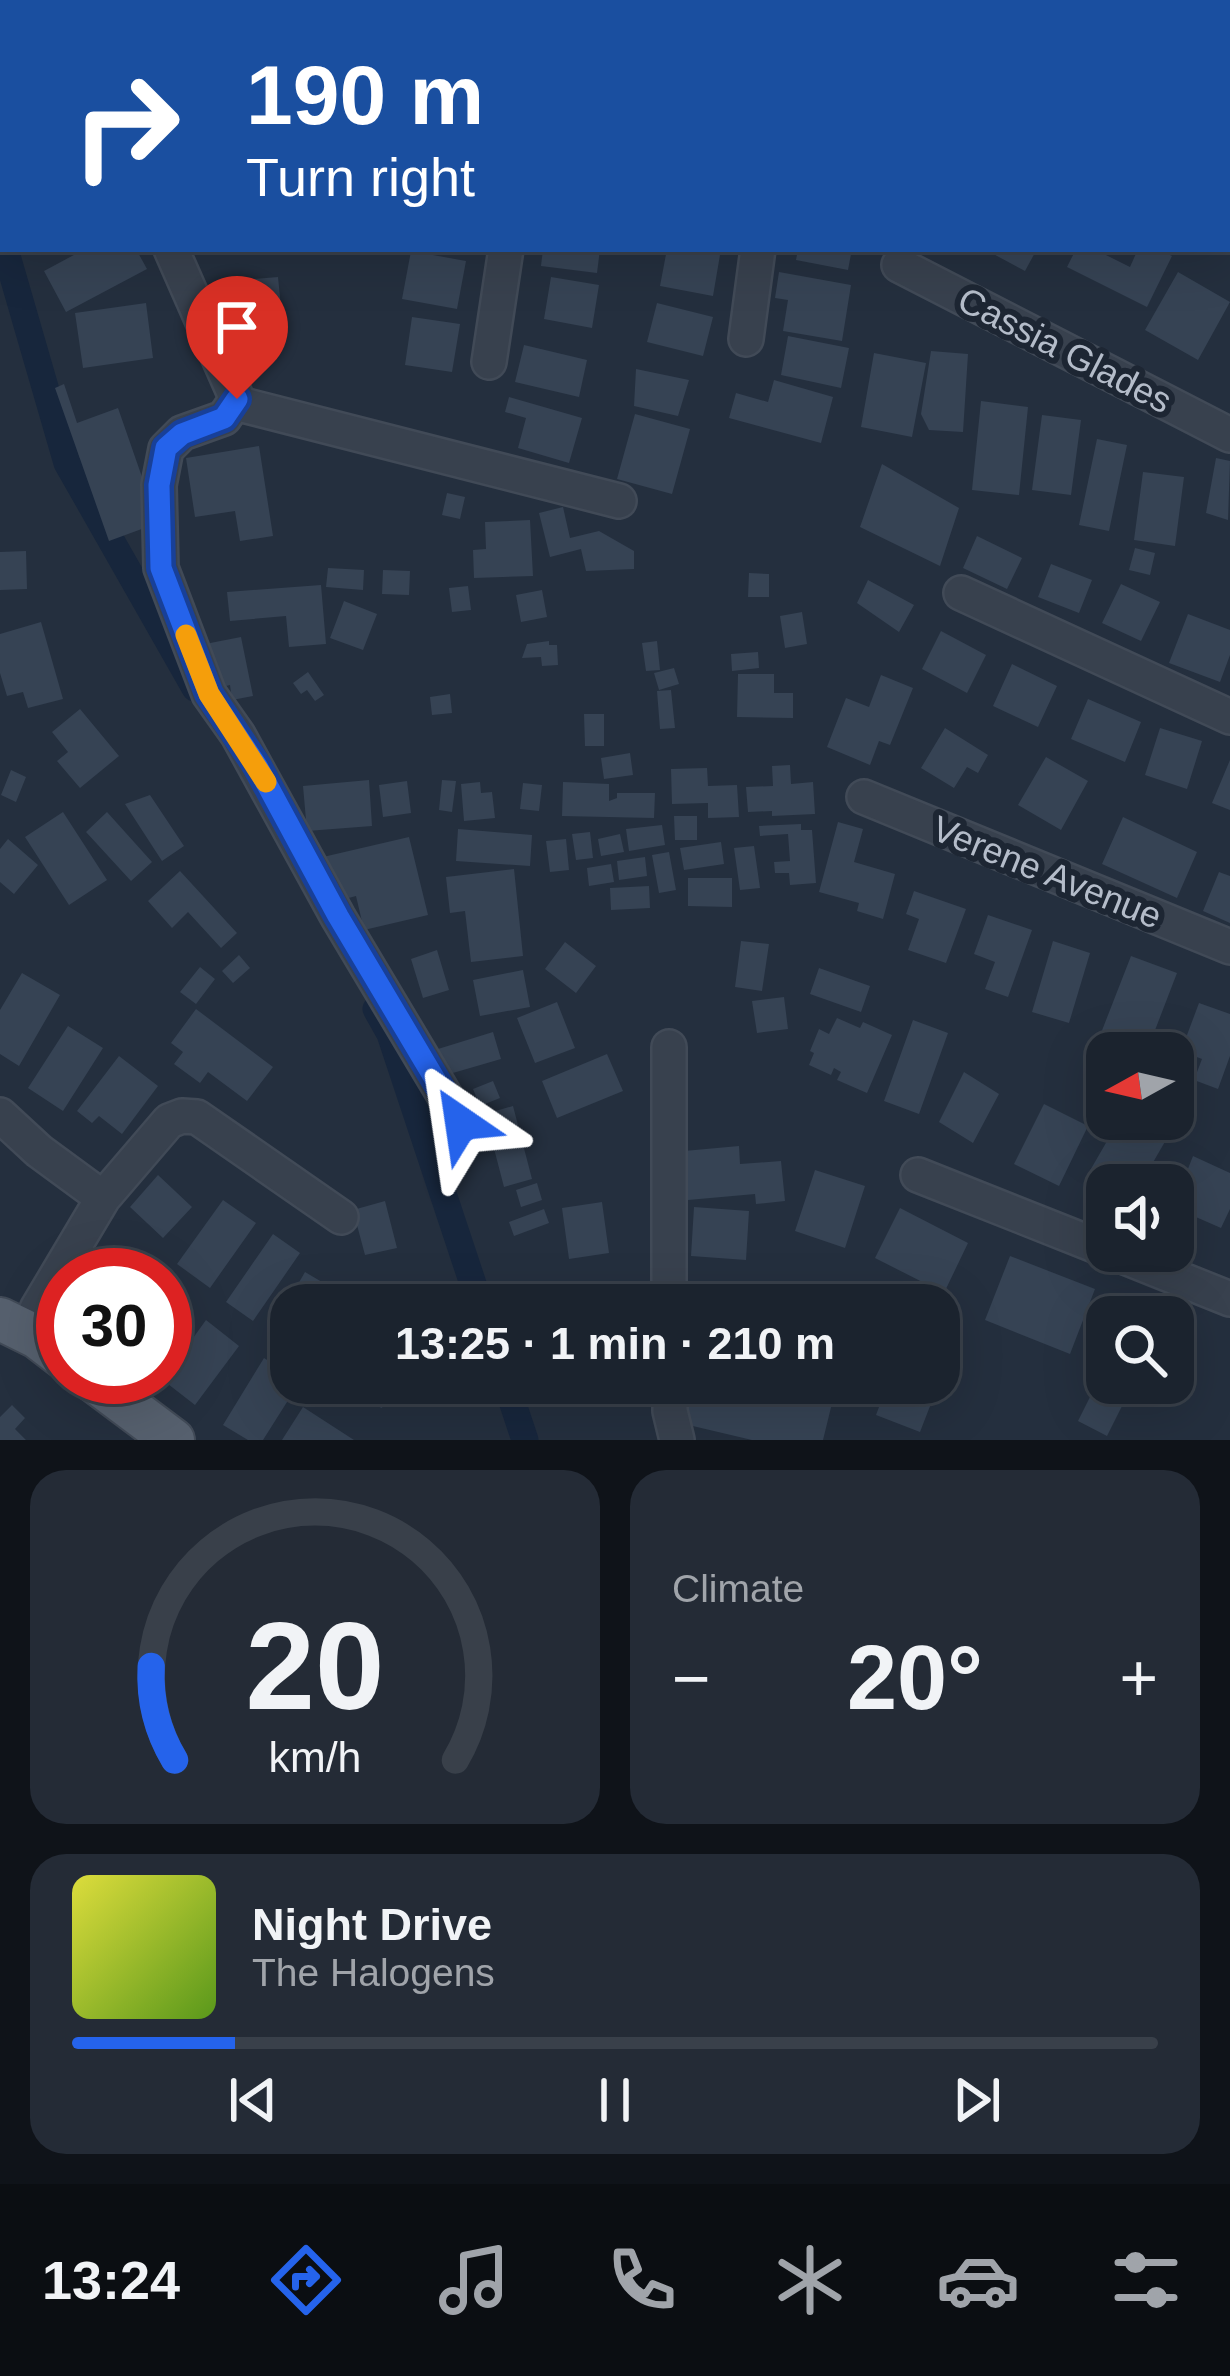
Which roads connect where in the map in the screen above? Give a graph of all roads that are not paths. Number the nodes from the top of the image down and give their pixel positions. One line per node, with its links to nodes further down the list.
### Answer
1 (172, 252): 7 (street)
2 (506, 252): 6 (street)
3 (758, 252): 5 (street)
4 (899, 265): 8 (street, Cassia Glades)
5 (746, 339)
6 (490, 362)
7 (237, 399): 9 (street); 16 (street)
8 (1230, 435)
9 (619, 501)
10 (961, 593): 11 (street)
11 (1230, 717)
12 (864, 797): 13 (street, Verene Avenue)
13 (1230, 947)
14 (669, 1047): 22 (street)
15 (0, 1114): 18 (street)
16 (461, 1123)
17 (918, 1175): 20 (street)
18 (103, 1198): 19 (street); 24 (street)
19 (341, 1217)
20 (1086, 1241)
21 (1163, 1272): 23 (street)
22 (669, 1284)
23 (1230, 1299)
24 (33, 1337)
25 (124, 1404): 27 (main road)
26 (670, 1404): 28 (street)
27 (173, 1440)
28 (677, 1440)

